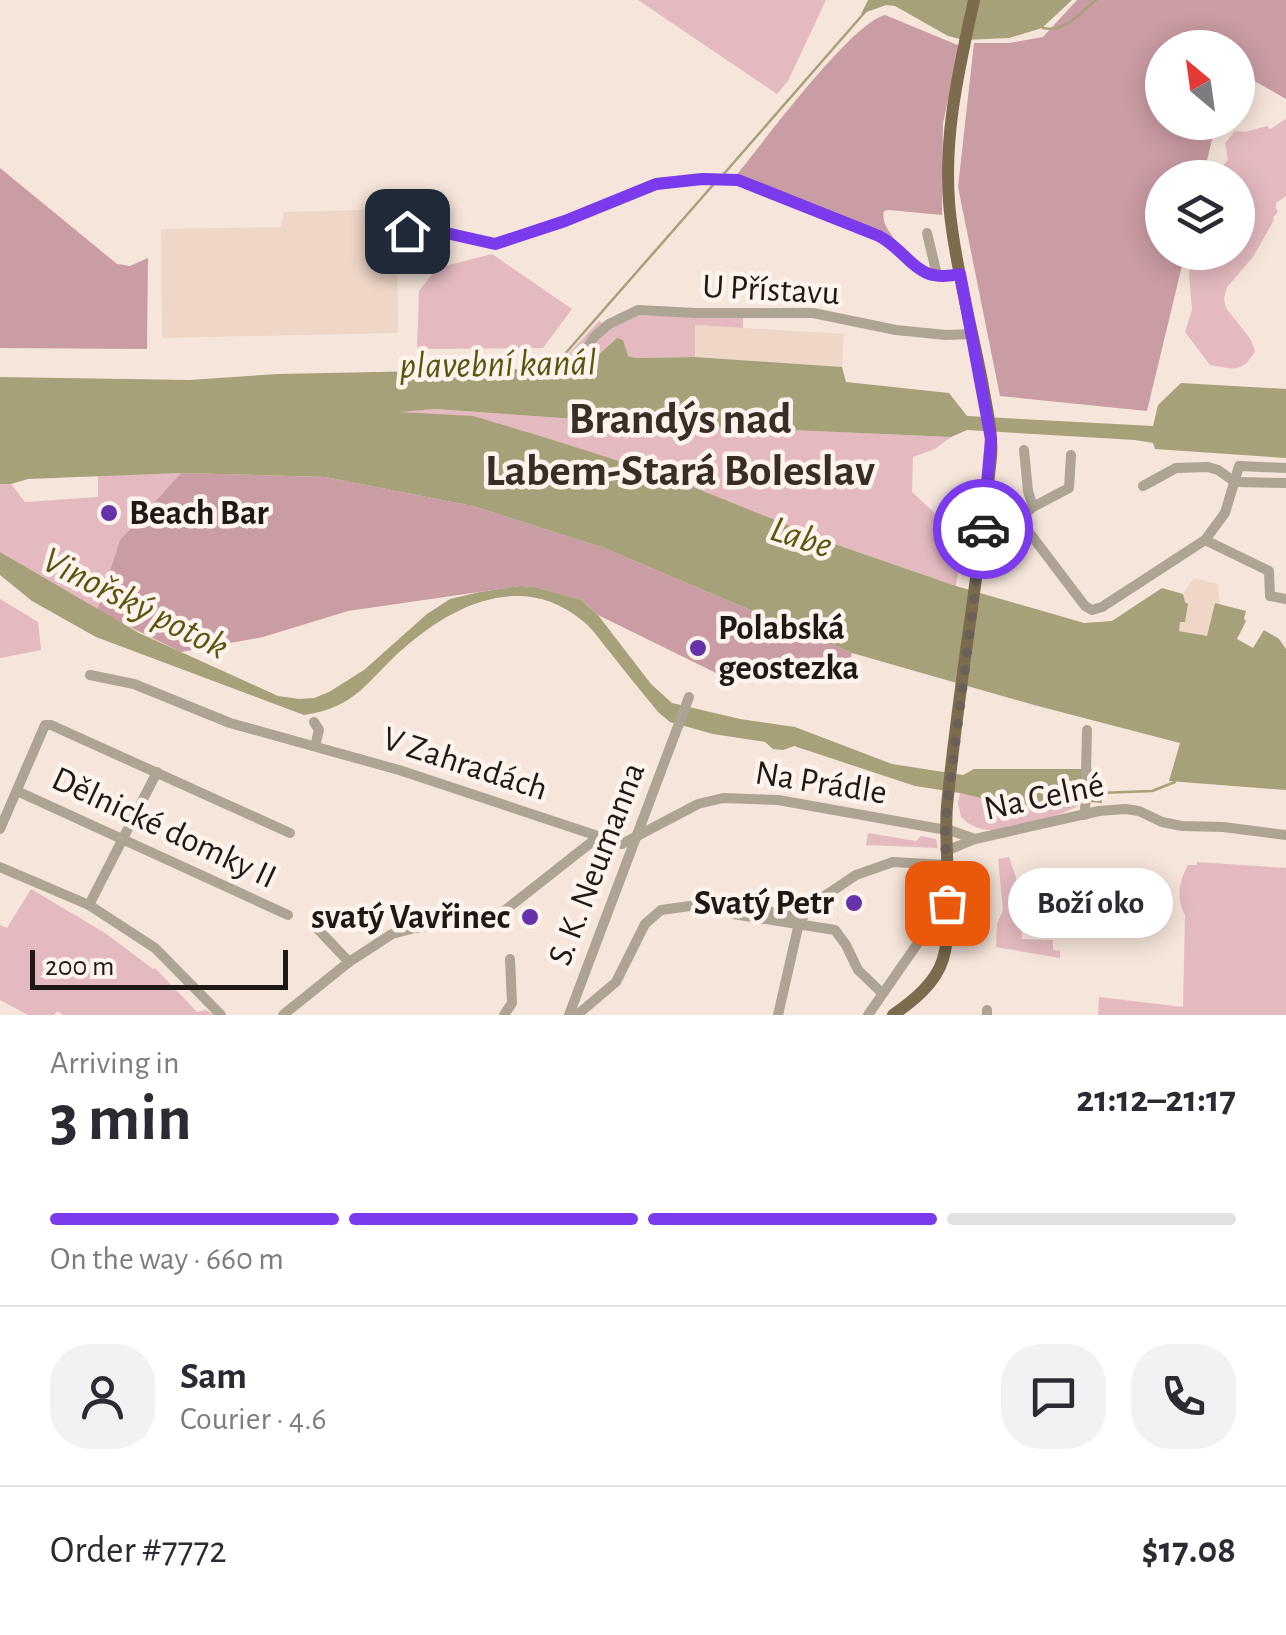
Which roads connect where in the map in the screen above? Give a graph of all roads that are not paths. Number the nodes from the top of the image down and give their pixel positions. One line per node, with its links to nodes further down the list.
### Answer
1 (974, 0): 4 (main road)
2 (407, 231): 5 (street)
3 (927, 233): 5 (street)
4 (960, 274): 5 (street); 6 (main road)
5 (937, 275)
6 (973, 334): 7 (street, U Přístavu); 14 (main road)
7 (583, 356)
8 (1024, 450): 15 (street)
9 (1071, 455): 15 (street)
10 (1286, 468): 11 (street)
11 (1235, 482): 12 (street); 13 (street); 17 (street)
12 (1286, 484)
13 (1143, 486)
14 (988, 489): 16 (street); 28 (main road)
15 (1033, 507): 16 (street)
16 (1020, 518): 17 (street)
17 (1205, 540): 18 (street)
18 (1286, 599)
19 (90, 675): 23 (street, V Zahradách)
20 (690, 697): 32 (street, S. K. Neumanna)
21 (314, 722): 23 (street)
22 (1087, 730): 26 (street, Na Celné)
23 (315, 746): 31 (street, V Zahradách)
24 (156, 772): 25 (street); 29 (street); 34 (street)
25 (16, 791): 27 (street); 34 (street, Dělnické domky II)
26 (1085, 809): 30 (street, Na Celné); 33 (street, Na Celné)
27 (0, 829)
28 (945, 832): 32 (street, Na Prádle); 33 (street, Na Prádle); 35 (main road)
29 (290, 833)
30 (1286, 835)
31 (598, 837): 32 (street, V Zahradách); 44 (street)
32 (637, 838): 49 (street, S. K. Neumanna)
33 (975, 839): 35 (street, Na Celné)
34 (123, 840): 37 (street); 39 (street, Dělnické domky II)
35 (947, 858): 41 (street); 53 (main road)
36 (0, 867): 37 (street)
37 (90, 905): 46 (street)
38 (734, 914): 41 (street)
39 (288, 915)
40 (320, 916): 44 (street)
41 (800, 923): 45 (street); 50 (street); 51 (street)
42 (920, 940): 45 (street)
43 (510, 960): 48 (street)
44 (349, 962): 47 (street)
45 (882, 994): 52 (street)
46 (221, 1015)
47 (282, 1015)
48 (504, 1015)
49 (569, 1015)
50 (576, 1015)
51 (778, 1015)
52 (868, 1015)
53 (893, 1015)

